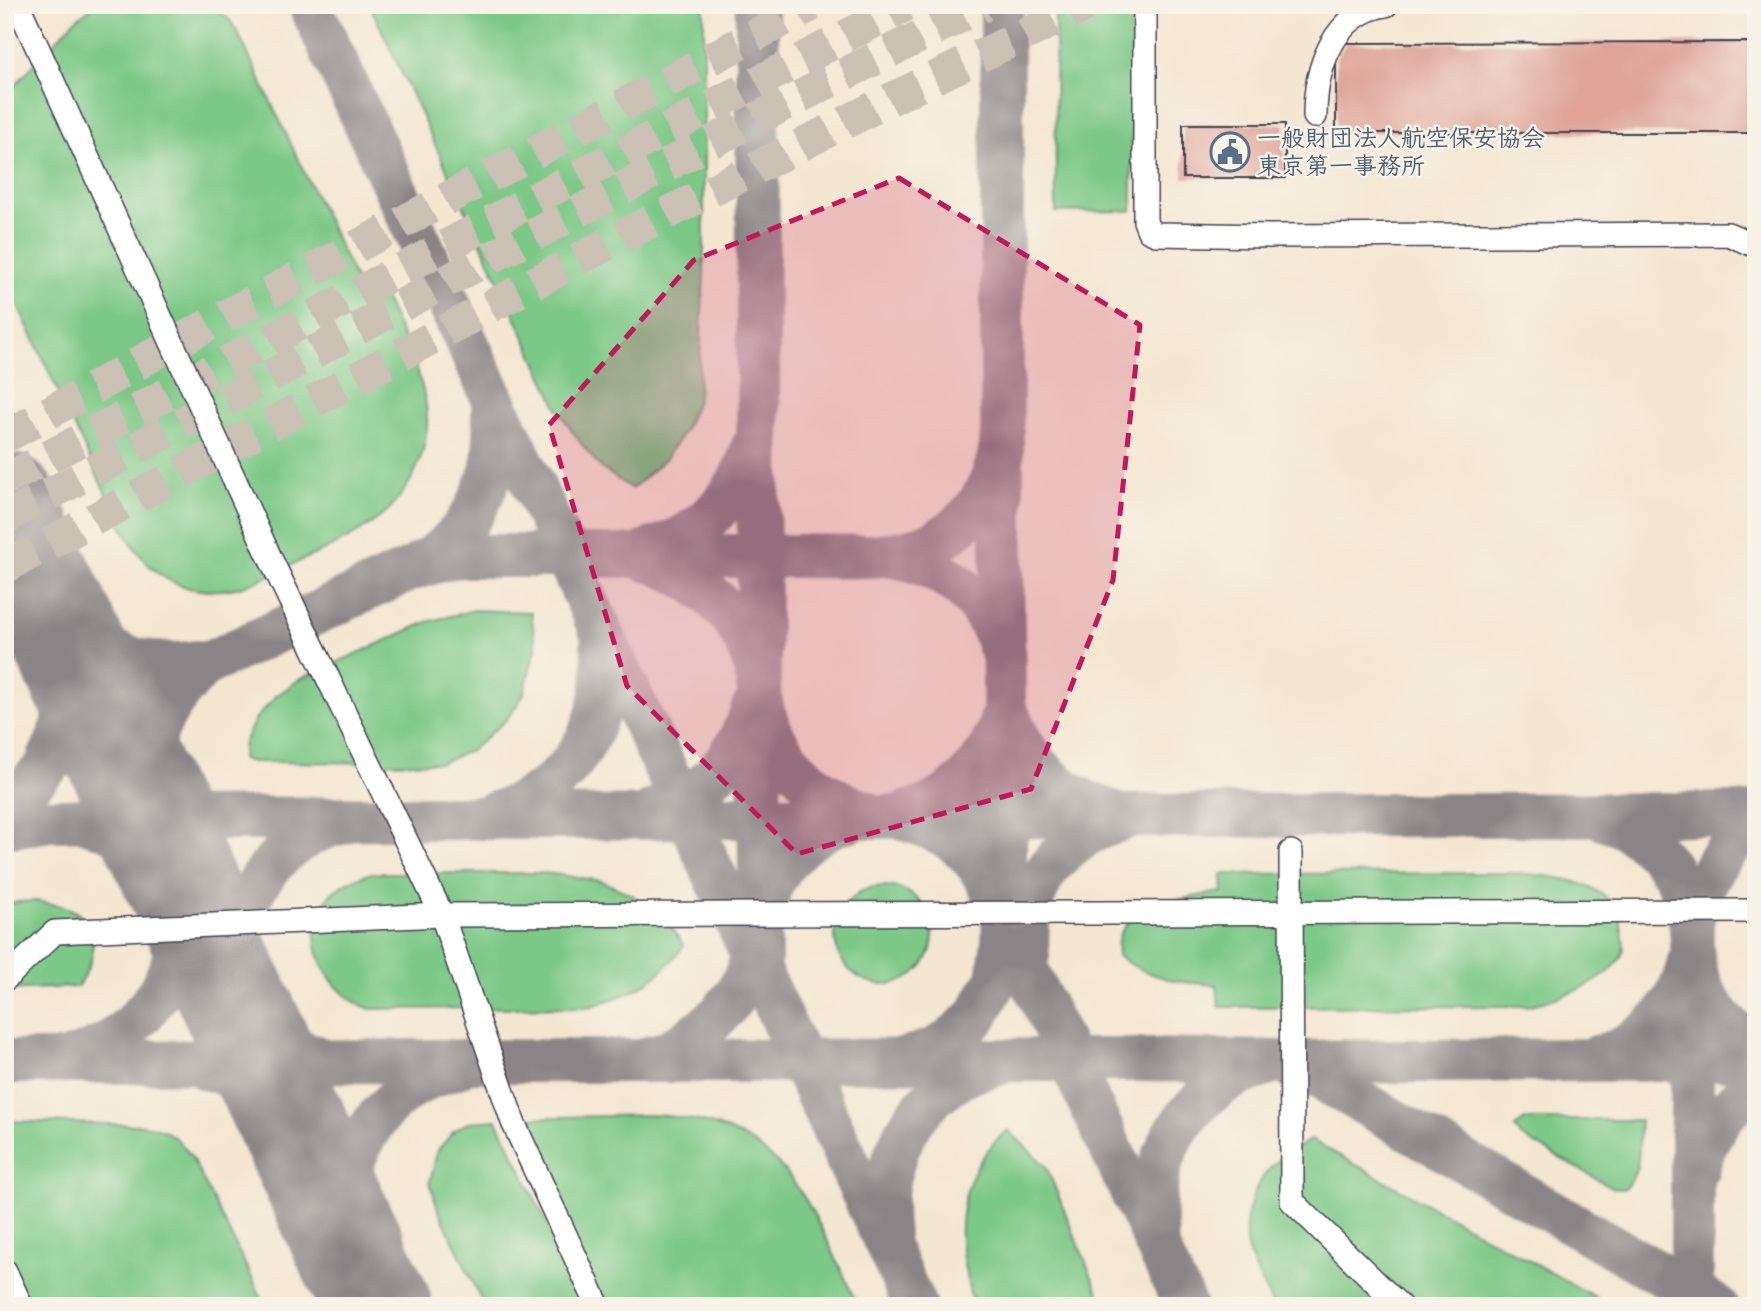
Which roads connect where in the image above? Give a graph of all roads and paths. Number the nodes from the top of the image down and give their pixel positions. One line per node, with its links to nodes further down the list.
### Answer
1 (18, 5): 9 (lane)
2 (1145, 5): 5 (lane)
3 (1386, 5): 4 (lane)
4 (1315, 116)
5 (1756, 246)
6 (1291, 852): 7 (lane)
7 (1291, 911): 8 (lane); 9 (lane); 14 (lane)
8 (1756, 911)
9 (442, 915): 10 (lane); 13 (lane)
10 (5, 979)
11 (5, 1271): 12 (lane)
12 (21, 1306)
13 (598, 1306)
14 (1401, 1306)

